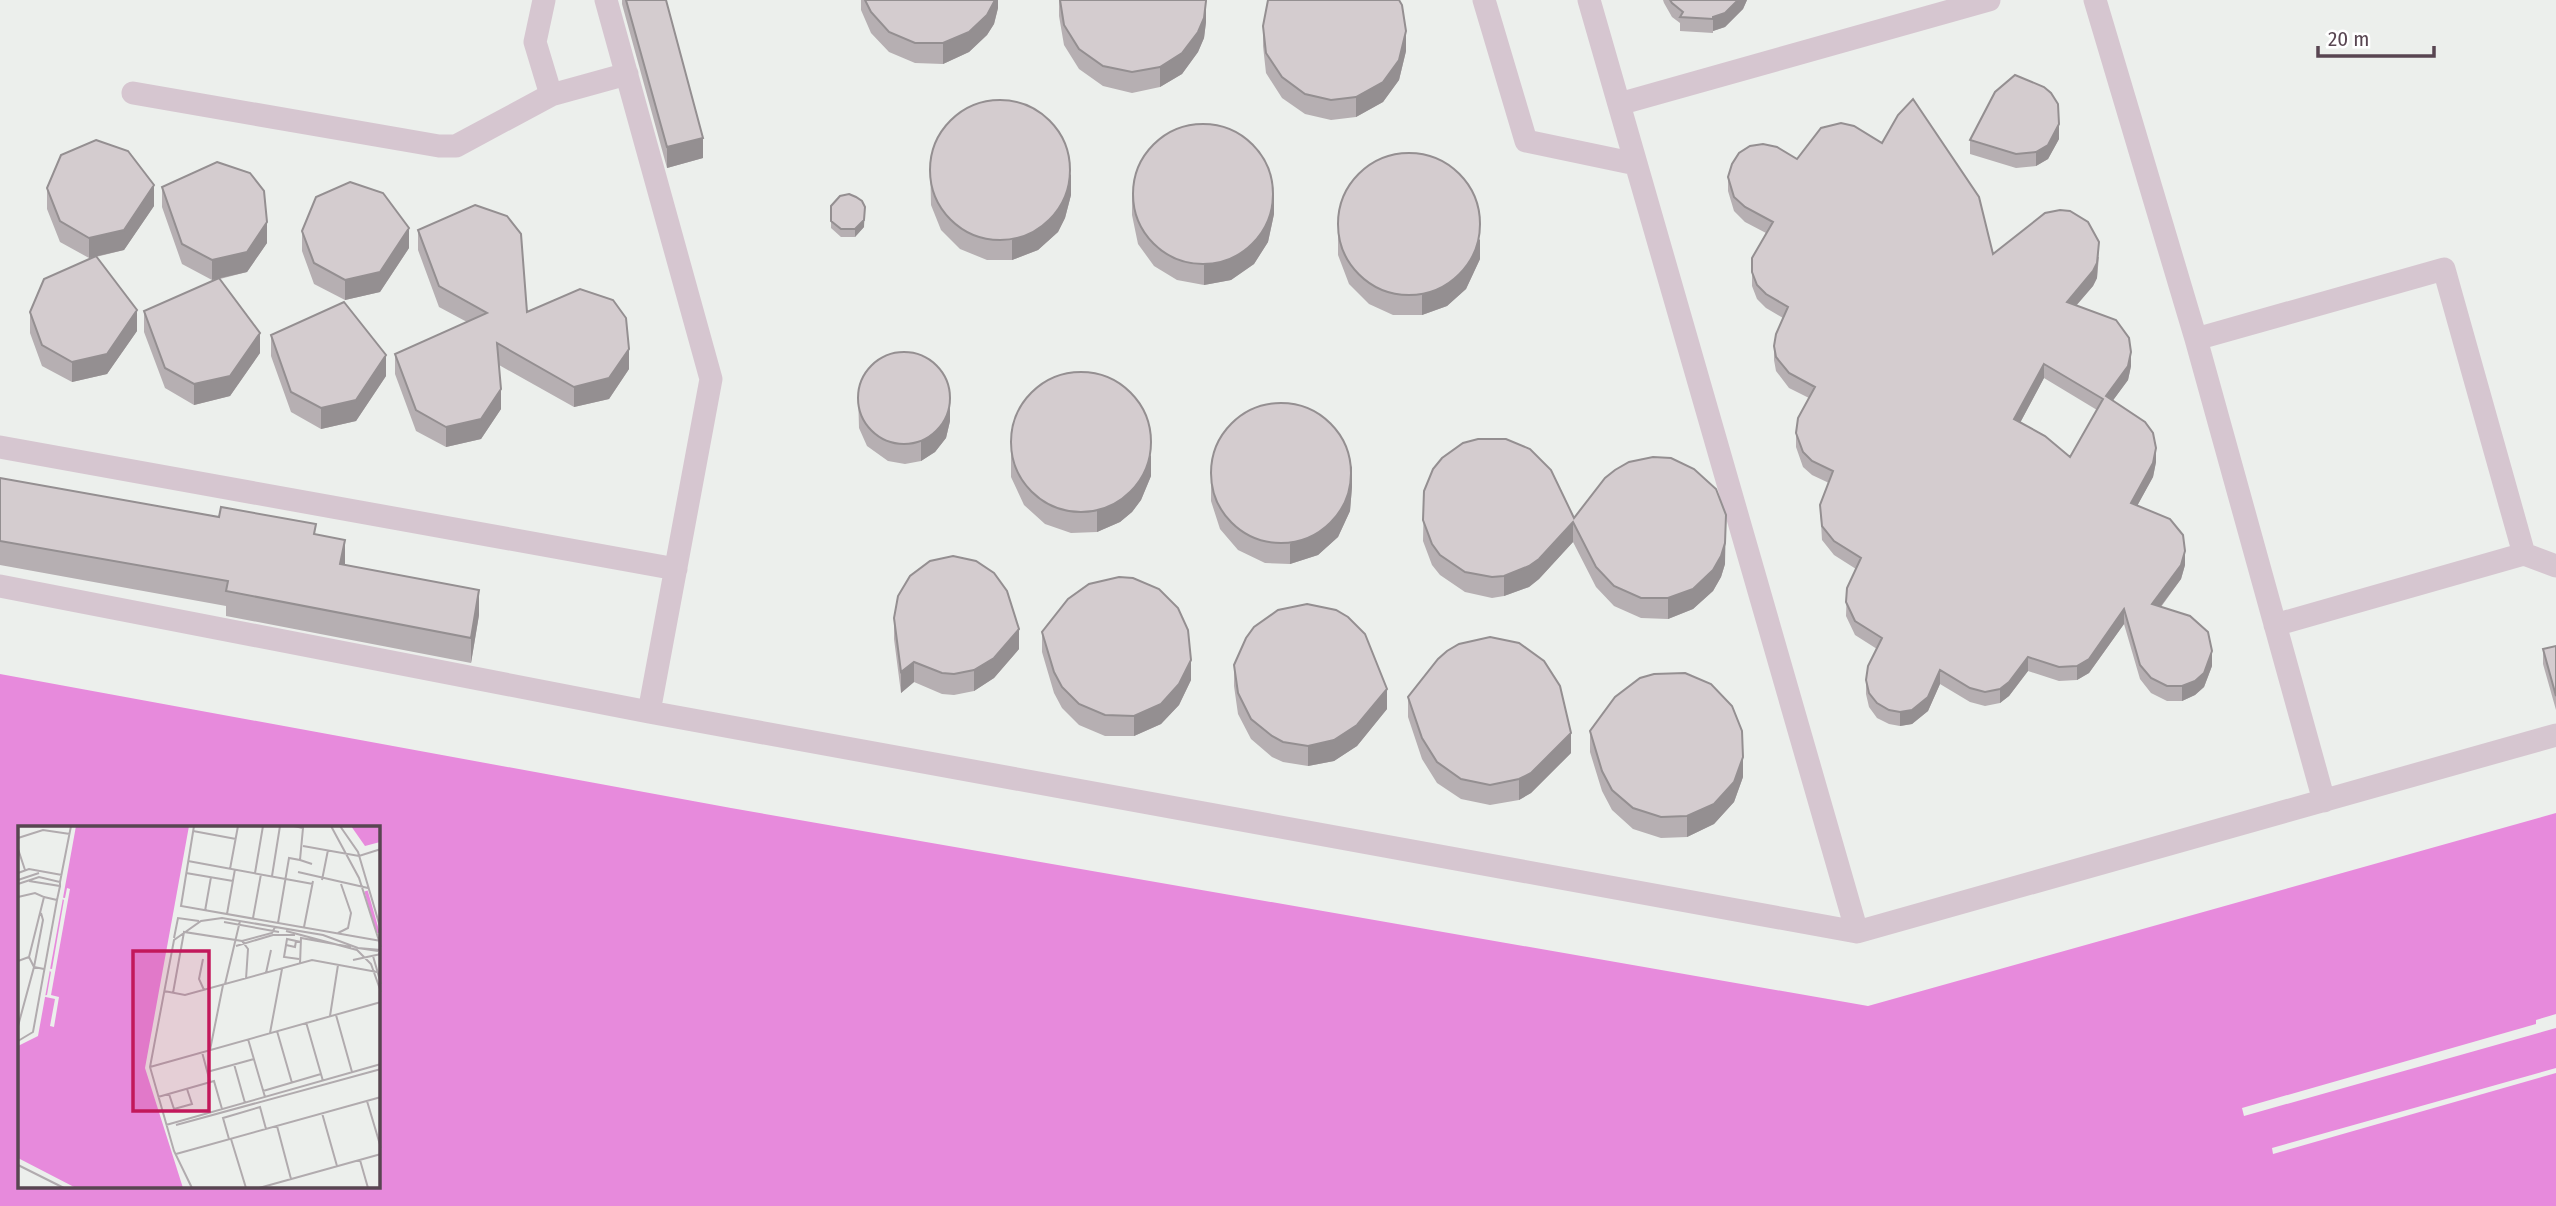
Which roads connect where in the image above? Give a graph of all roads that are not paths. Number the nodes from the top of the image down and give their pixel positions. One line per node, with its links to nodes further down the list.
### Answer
1 (544, 0): 10 (lane)
2 (607, 0): 8 (lane)
3 (1485, 0): 12 (lane)
4 (1589, 0): 11 (lane)
5 (1989, 0): 7 (lane)
6 (2095, 0): 13 (lane)
7 (1922, 9): 11 (lane)
8 (627, 74): 10 (lane); 17 (lane)
9 (133, 93): 10 (lane)
10 (551, 94)
11 (1619, 104): 12 (lane)
12 (1636, 164): 23 (lane)
13 (2196, 339): 15 (lane); 19 (lane)
14 (0, 447): 17 (lane)
15 (2524, 554): 16 (lane); 19 (lane)
16 (2556, 566)
17 (676, 569): 20 (lane)
18 (0, 586): 20 (lane)
19 (2275, 625): 22 (lane)
20 (649, 712): 23 (lane)
21 (2556, 735): 22 (lane)
22 (2324, 801): 23 (lane)
23 (1857, 932)

